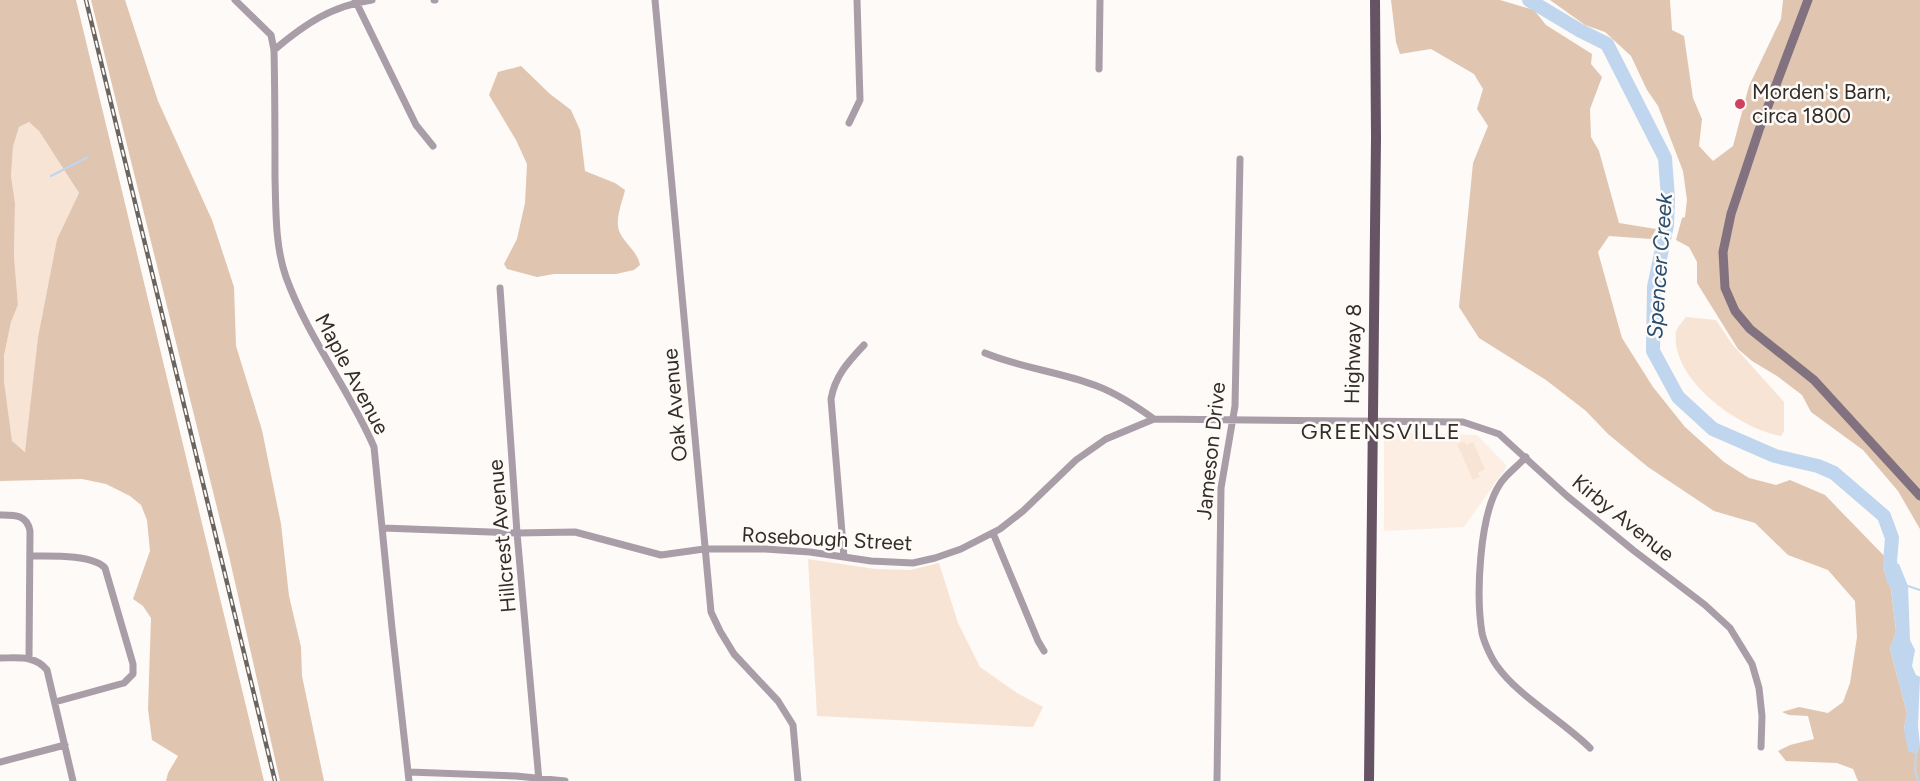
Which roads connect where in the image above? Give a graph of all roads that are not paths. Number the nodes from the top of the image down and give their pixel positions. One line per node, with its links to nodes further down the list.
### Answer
1 (235, 0): 9 (street, Maple Avenue)
2 (372, 0): 8 (street)
3 (655, 0): 26 (street, Oak Avenue)
4 (856, 0): 11 (street)
5 (1100, 0): 10 (street)
6 (1375, 0): 19 (main road, Highway 8)
7 (1808, 0): 21 (street)
8 (355, 1): 9 (street); 12 (street)
9 (274, 50): 23 (street, Maple Avenue)
10 (1099, 69)
11 (849, 123)
12 (433, 146)
13 (1240, 159): 18 (street, Jameson Drive)
14 (500, 288): 24 (street, Hillcrest Avenue)
15 (864, 345): 28 (street)
16 (985, 353): 17 (street)
17 (1154, 418): 18 (street, Rosebough Street); 25 (street, Rosebough Street)
18 (1231, 418): 19 (street, Rosebough Street); 43 (street, Jameson Drive)
19 (1372, 421): 20 (street, Kirby Avenue); 44 (main road, Highway 8)
20 (1526, 457): 34 (street, Kirby Avenue); 35 (street)
21 (1920, 496)
22 (0, 515): 27 (street)
23 (383, 528): 24 (street, Rosebough Street); 37 (street, Maple Avenue)
24 (517, 533): 26 (street, Rosebough Street); 38 (street, Hillcrest Avenue)
25 (993, 533): 28 (street, Rosebough Street); 29 (street)
26 (704, 549): 28 (street, Rosebough Street); 42 (street, Oak Avenue)
27 (30, 556): 31 (street); 32 (street)
28 (844, 557)
29 (1044, 651)
30 (0, 658): 31 (street)
31 (29, 658): 32 (street)
32 (55, 702): 33 (street)
33 (65, 745): 36 (street); 39 (street)
34 (1761, 747)
35 (1590, 748)
36 (0, 762)
37 (409, 772): 38 (street); 40 (street, Maple Avenue)
38 (539, 779): 41 (street)
39 (73, 781)
40 (410, 781)
41 (565, 781)
42 (798, 781)
43 (1218, 781)
44 (1369, 781)

